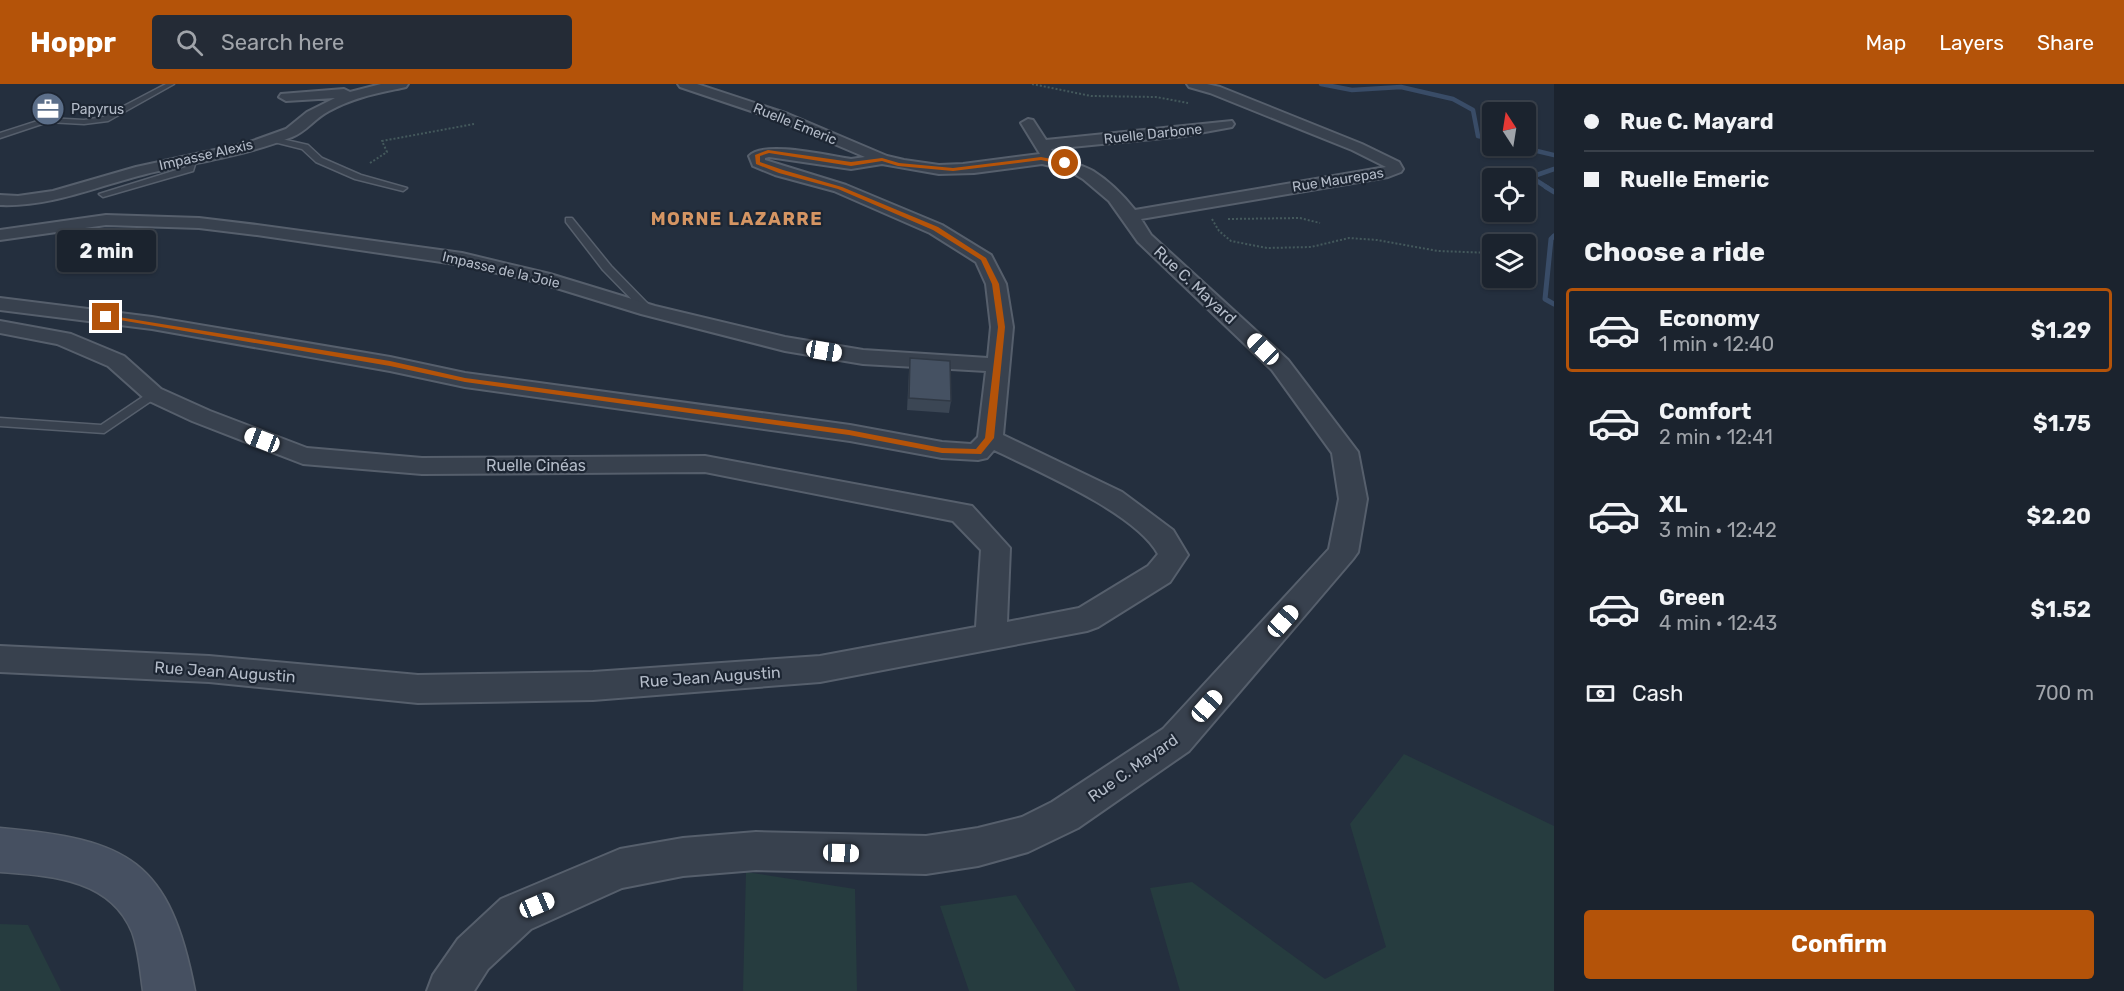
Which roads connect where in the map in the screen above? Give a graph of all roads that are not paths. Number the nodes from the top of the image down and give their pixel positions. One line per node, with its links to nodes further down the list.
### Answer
1 (171, 84): 9 (lane)
2 (402, 84): 5 (street, Impasse Alexis)
3 (684, 84): 13 (street, Ruelle Emeric)
4 (1193, 84): 17 (street, Rue Maurepas)
5 (358, 92): 6 (street); 10 (street, Impasse Alexis)
6 (286, 97)
7 (1028, 123): 11 (street)
8 (1227, 124): 11 (street, Ruelle Darbone)
9 (0, 136)
10 (273, 139): 12 (street, Impasse Alexis); 14 (lane)
11 (1047, 152): 13 (street, Rue C. Mayard); 17 (street, Rue C. Mayard)
12 (193, 159): 15 (lane); 16 (street, Impasse Alexis)
13 (882, 159): 23 (street, Ruelle Emeric)
14 (403, 188)
15 (103, 194)
16 (0, 200)
17 (1133, 216): 31 (street, Rue C. Mayard)
18 (569, 220): 21 (lane)
19 (0, 235): 21 (street, Impasse de la Joie)
20 (0, 304): 26 (street)
21 (648, 310): 23 (street, Impasse de la Joie)
22 (0, 327): 24 (street, Ruelle Cinéas)
23 (997, 365): 26 (street, Ruelle Emeric)
24 (153, 394): 25 (lane); 27 (street, Ruelle Cinéas)
25 (0, 422)
26 (990, 438): 27 (street, Rue Jean Augustin)
27 (990, 635): 28 (street, Rue Jean Augustin)
28 (0, 659)
29 (0, 850): 30 (main road)
30 (169, 991)
31 (449, 991)

